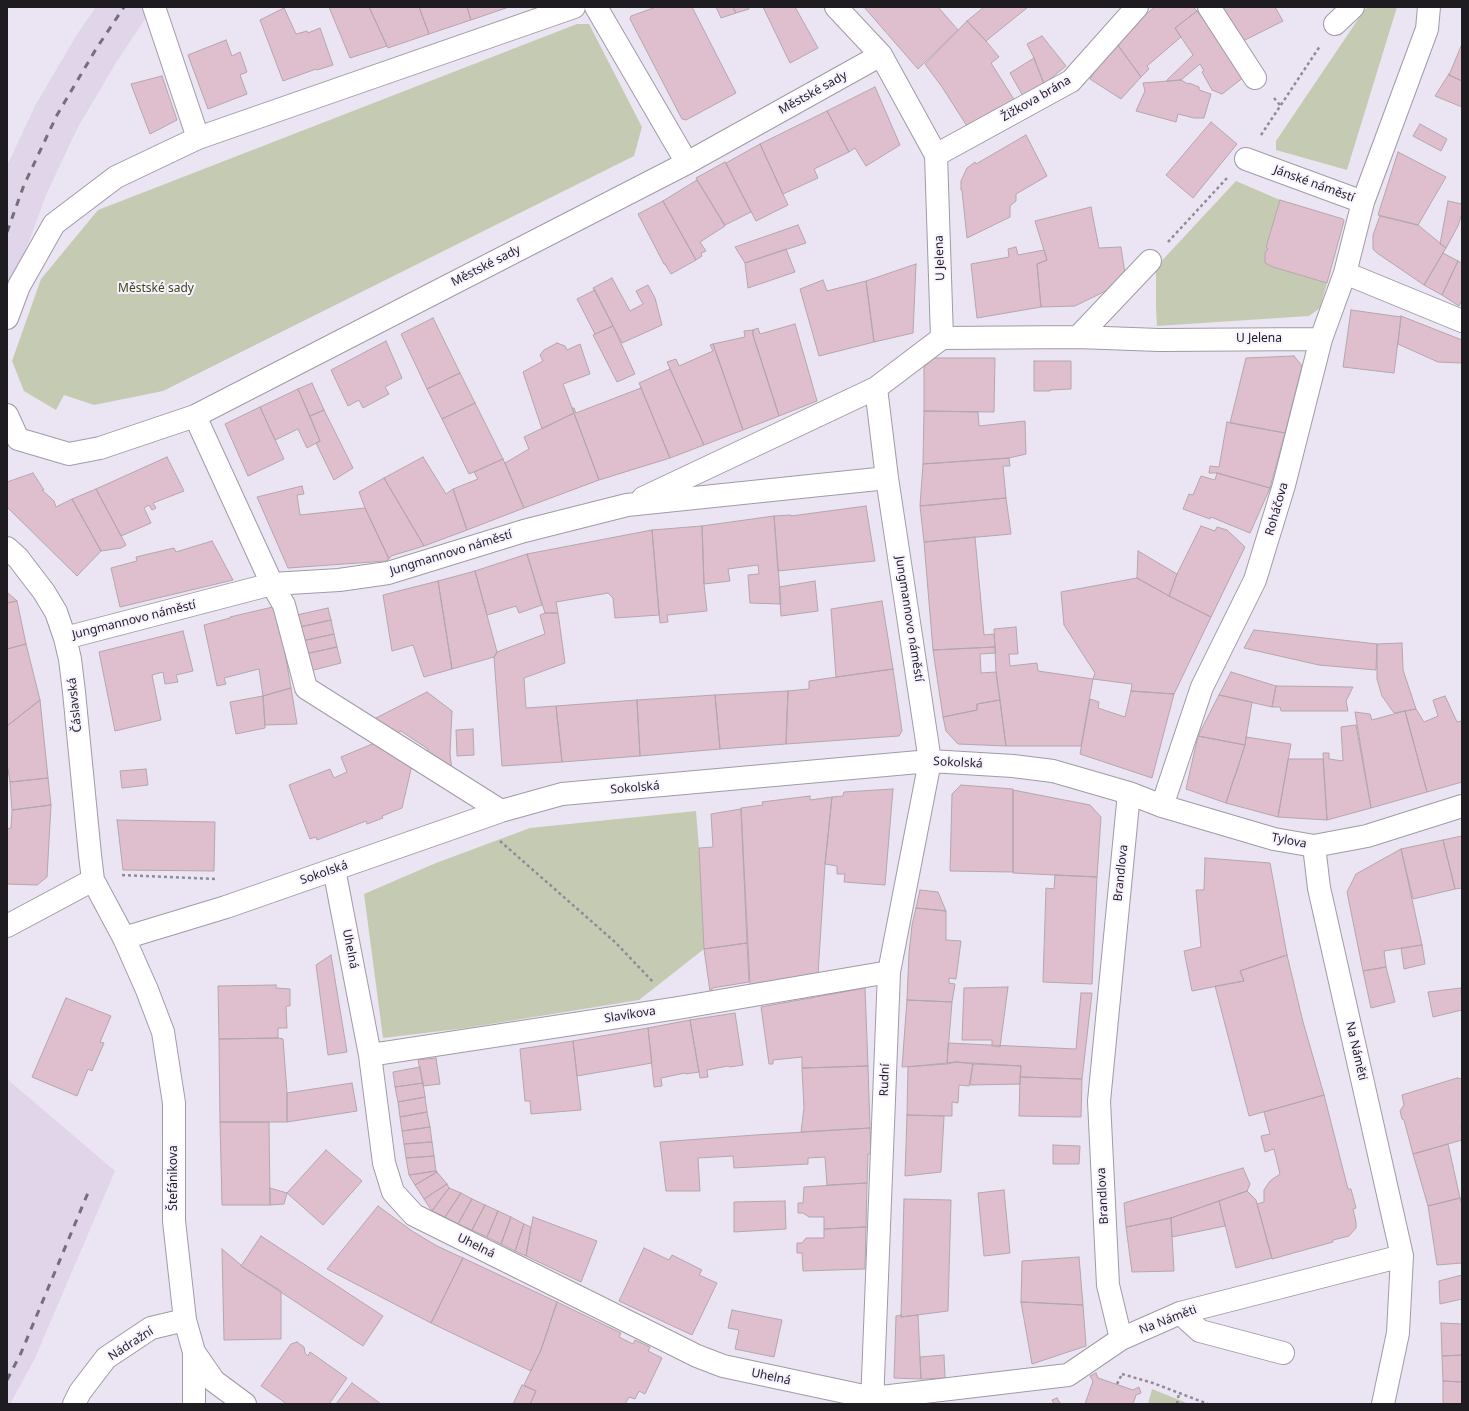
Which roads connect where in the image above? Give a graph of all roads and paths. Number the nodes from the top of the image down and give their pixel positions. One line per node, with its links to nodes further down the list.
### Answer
1 (154, 7): 12 (street)
2 (574, 7): 12 (street)
3 (596, 7): 15 (street)
4 (836, 7): 10 (street)
5 (1137, 7): 13 (street, Žižkova brána)
6 (1208, 7): 11 (street)
7 (1353, 7): 9 (street)
8 (1429, 7): 16 (street, Jánské náměstí)
9 (1335, 24): 14 (path)
10 (881, 55): 13 (street, U Jelena); 15 (street, Městské sady)
11 (1255, 78)
12 (198, 138): 19 (street)
13 (936, 155): 22 (street, U Jelena)
14 (1246, 159): 16 (street, Jánské náměstí); 17 (path)
15 (687, 163): 26 (street, Městské sady)
16 (1363, 202): 18 (street, Roháčova)
17 (1150, 261): 21 (street)
18 (1345, 273): 20 (street); 23 (street, Roháčova)
19 (7, 318)
20 (1462, 321)
21 (1078, 337): 22 (street, U Jelena); 23 (street, U Jelena)
22 (942, 338): 24 (street, Jungmannovo náměstí)
23 (1321, 339): 34 (street, Roháčova)
24 (876, 388): 27 (street, Jungmannovo náměstí); 28 (street, Jungmannovo náměstí)
25 (7, 415): 26 (street, Městské sady)
26 (195, 416): 30 (street)
27 (887, 478): 28 (street, Jungmannovo náměstí); 32 (street, Jungmannovo náměstí)
28 (627, 505): 30 (street, Jungmannovo náměstí)
29 (7, 548): 31 (street, Čáslavská)
30 (272, 584): 31 (street, Jungmannovo náměstí); 36 (street)
31 (65, 638): 42 (street, Čáslavská)
32 (930, 761): 33 (street, Sokolská); 36 (street, Sokolská); 45 (street, Rudní)
33 (1129, 793): 34 (street, Sokolská); 51 (street, Brandlova)
34 (1162, 806): 38 (street, Tylova)
35 (1462, 806): 38 (street, Tylova)
36 (501, 811): 37 (street, Sokolská)
37 (476, 820): 39 (street, Sokolská); 46 (path)
38 (1314, 846): 48 (street, Na Náměti)
39 (334, 869): 44 (street, Sokolská); 47 (street, Uhelná)
40 (119, 875): 41 (path)
41 (215, 879)
42 (93, 880): 43 (street); 44 (street, Čáslavská)
43 (7, 926)
44 (124, 938): 50 (street, Štefánikova)
45 (889, 972): 46 (street, Slavíkova); 56 (street, Rudní)
46 (678, 1008): 47 (street, Slavíkova)
47 (370, 1055): 56 (street, Uhelná)
48 (1402, 1256): 49 (street, Na Náměti); 62 (street, Na Náměti)
49 (1180, 1313): 51 (street, Na Náměti); 53 (street)
50 (185, 1320): 52 (street, Štefánikova); 57 (street, Nádražní)
51 (1121, 1339): 56 (street)
52 (194, 1352): 58 (street); 59 (street, Štefánikova)
53 (1283, 1353)
54 (1122, 1374): 55 (path)
55 (1179, 1394): 60 (path); 61 (path)
56 (873, 1401)
57 (74, 1404)
58 (194, 1404)
59 (245, 1404)
60 (1177, 1404)
61 (1208, 1404)
62 (1383, 1404)

